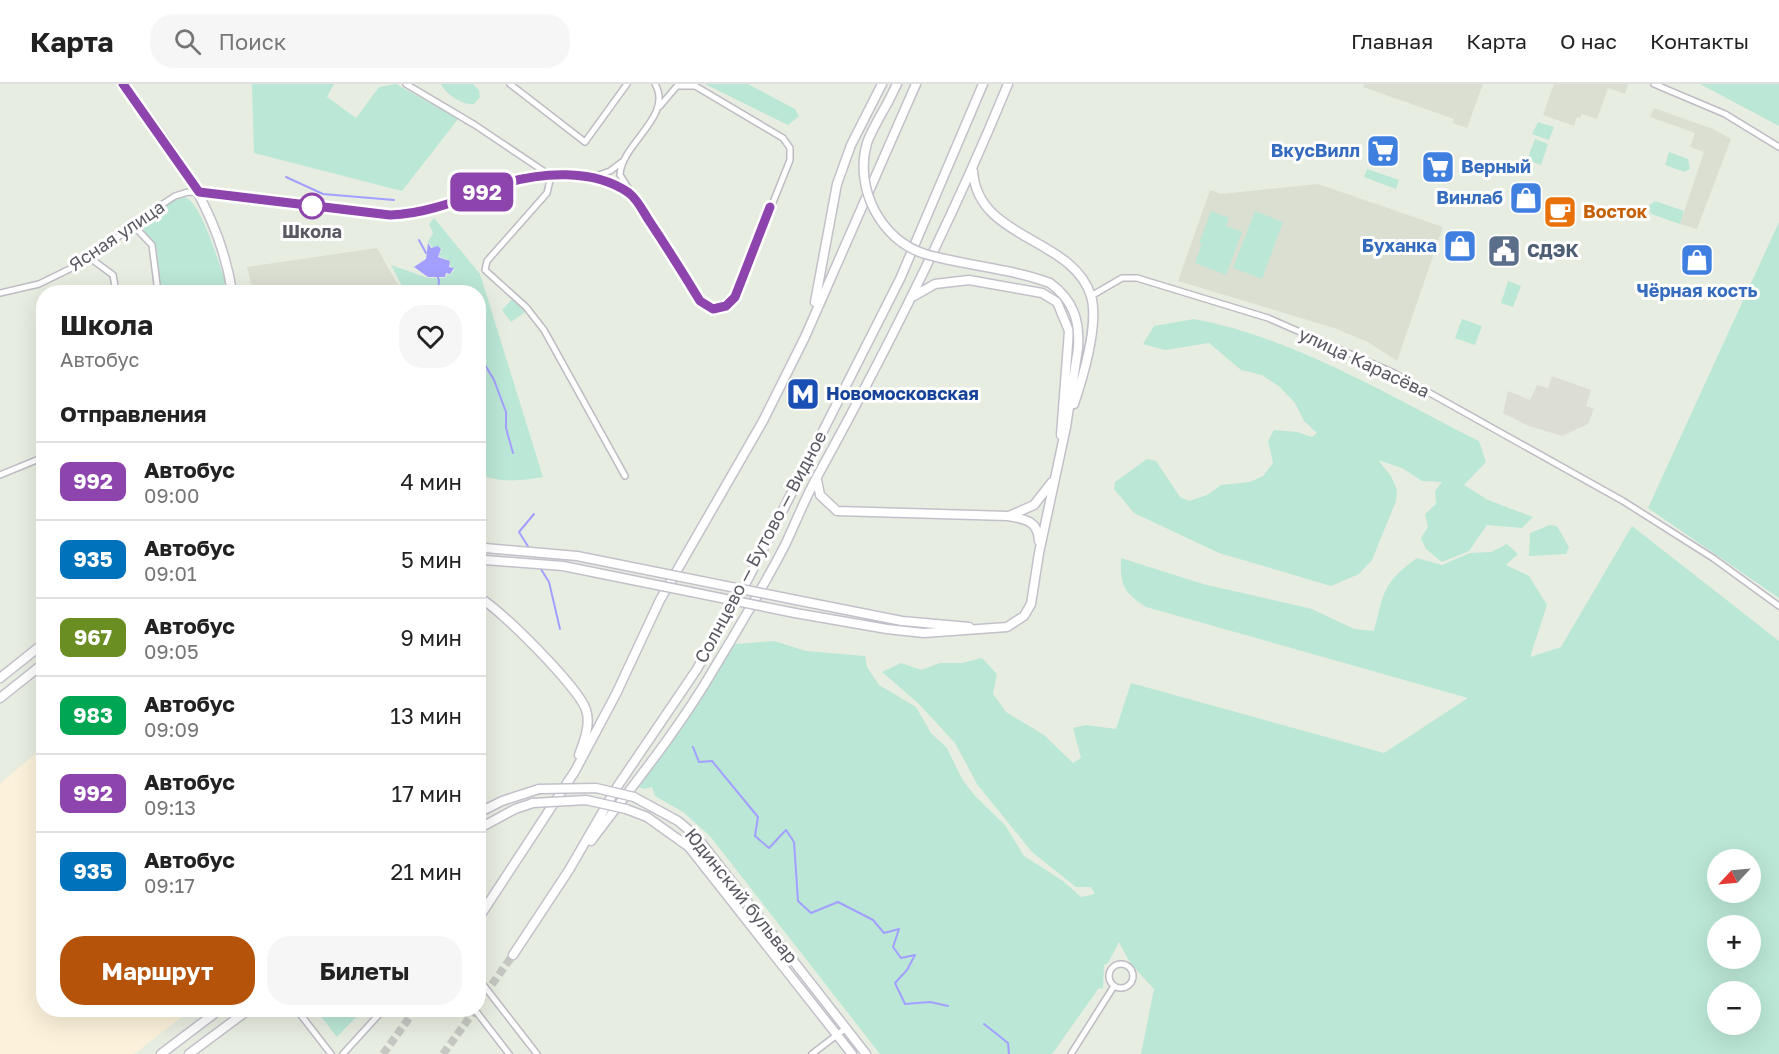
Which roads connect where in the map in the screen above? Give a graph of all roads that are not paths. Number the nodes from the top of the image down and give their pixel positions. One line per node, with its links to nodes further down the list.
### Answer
1 (123, 84): 19 (main road)
2 (406, 84): 17 (street)
3 (510, 84): 4 (street)
4 (627, 84)
5 (655, 84): 13 (street)
6 (882, 84): 29 (main road)
7 (897, 84): 30 (main road, bridge)
8 (915, 84): 29 (main road)
9 (983, 84): 51 (main road, Солнцево — Бутово — Видное)
10 (1008, 84): 16 (main road)
11 (1654, 84): 14 (street)
12 (694, 85): 13 (street); 20 (street)
13 (658, 108): 15 (street)
14 (1779, 147)
15 (623, 161): 18 (street); 20 (street)
16 (973, 170): 27 (main road); 28 (main road)
17 (551, 176): 18 (street); 19 (street); 35 (street)
18 (591, 178): 20 (street)
19 (199, 192): 21 (street, Ясная улица); 25 (main road)
20 (631, 194)
21 (133, 225): 22 (street, Ясная улица); 24 (street)
22 (90, 258): 23 (street); 26 (street, Ясная улица)
23 (115, 285)
24 (157, 285)
25 (230, 285)
26 (0, 293)
27 (1091, 296): 30 (main road); 42 (street, улица Карасёва)
28 (910, 301): 32 (main road); 36 (main road)
29 (805, 337): 48 (main road)
30 (1066, 427): 32 (main road)
31 (36, 460): 34 (street)
32 (1060, 460): 33 (main road)
33 (1058, 471): 37 (main road); 39 (main road)
34 (0, 475)
35 (625, 476)
36 (818, 476): 37 (main road); 51 (main road)
37 (1008, 516): 39 (main road)
38 (486, 547): 43 (main road, bridge)
39 (1040, 548): 43 (main road)
40 (486, 560): 43 (main road, bridge)
41 (486, 603): 48 (main road)
42 (1779, 606)
43 (987, 629)
44 (36, 649): 46 (main road)
45 (36, 669): 47 (main road)
46 (0, 678)
47 (0, 698)
48 (575, 771): 52 (main road)
49 (486, 809): 61 (main road, Юдинский бульвар, bridge)
50 (486, 825): 62 (main road, Юдинский бульвар, bridge)
51 (569, 870): 53 (main road, Солнцево — Бутово — Видное)
52 (486, 907)
53 (513, 956)
54 (1114, 986): 54 (street); 73 (street)
55 (486, 988): 70 (street)
56 (210, 1017): 65 (main road)
57 (239, 1017): 66 (main road)
58 (302, 1017): 67 (street)
59 (377, 1017): 68 (street)
60 (480, 1017): 69 (street)
61 (846, 1028): 62 (street); 63 (main road, Юдинский бульвар)
62 (837, 1035): 64 (main road, Юдинский бульвар); 71 (street)
63 (858, 1044): 64 (street); 72 (main road, Юдинский бульвар)
64 (849, 1053)
65 (161, 1054)
66 (189, 1054)
67 (331, 1054)
68 (343, 1054)
69 (509, 1054)
70 (537, 1054)
71 (812, 1054)
72 (866, 1054)
73 (1071, 1054)

